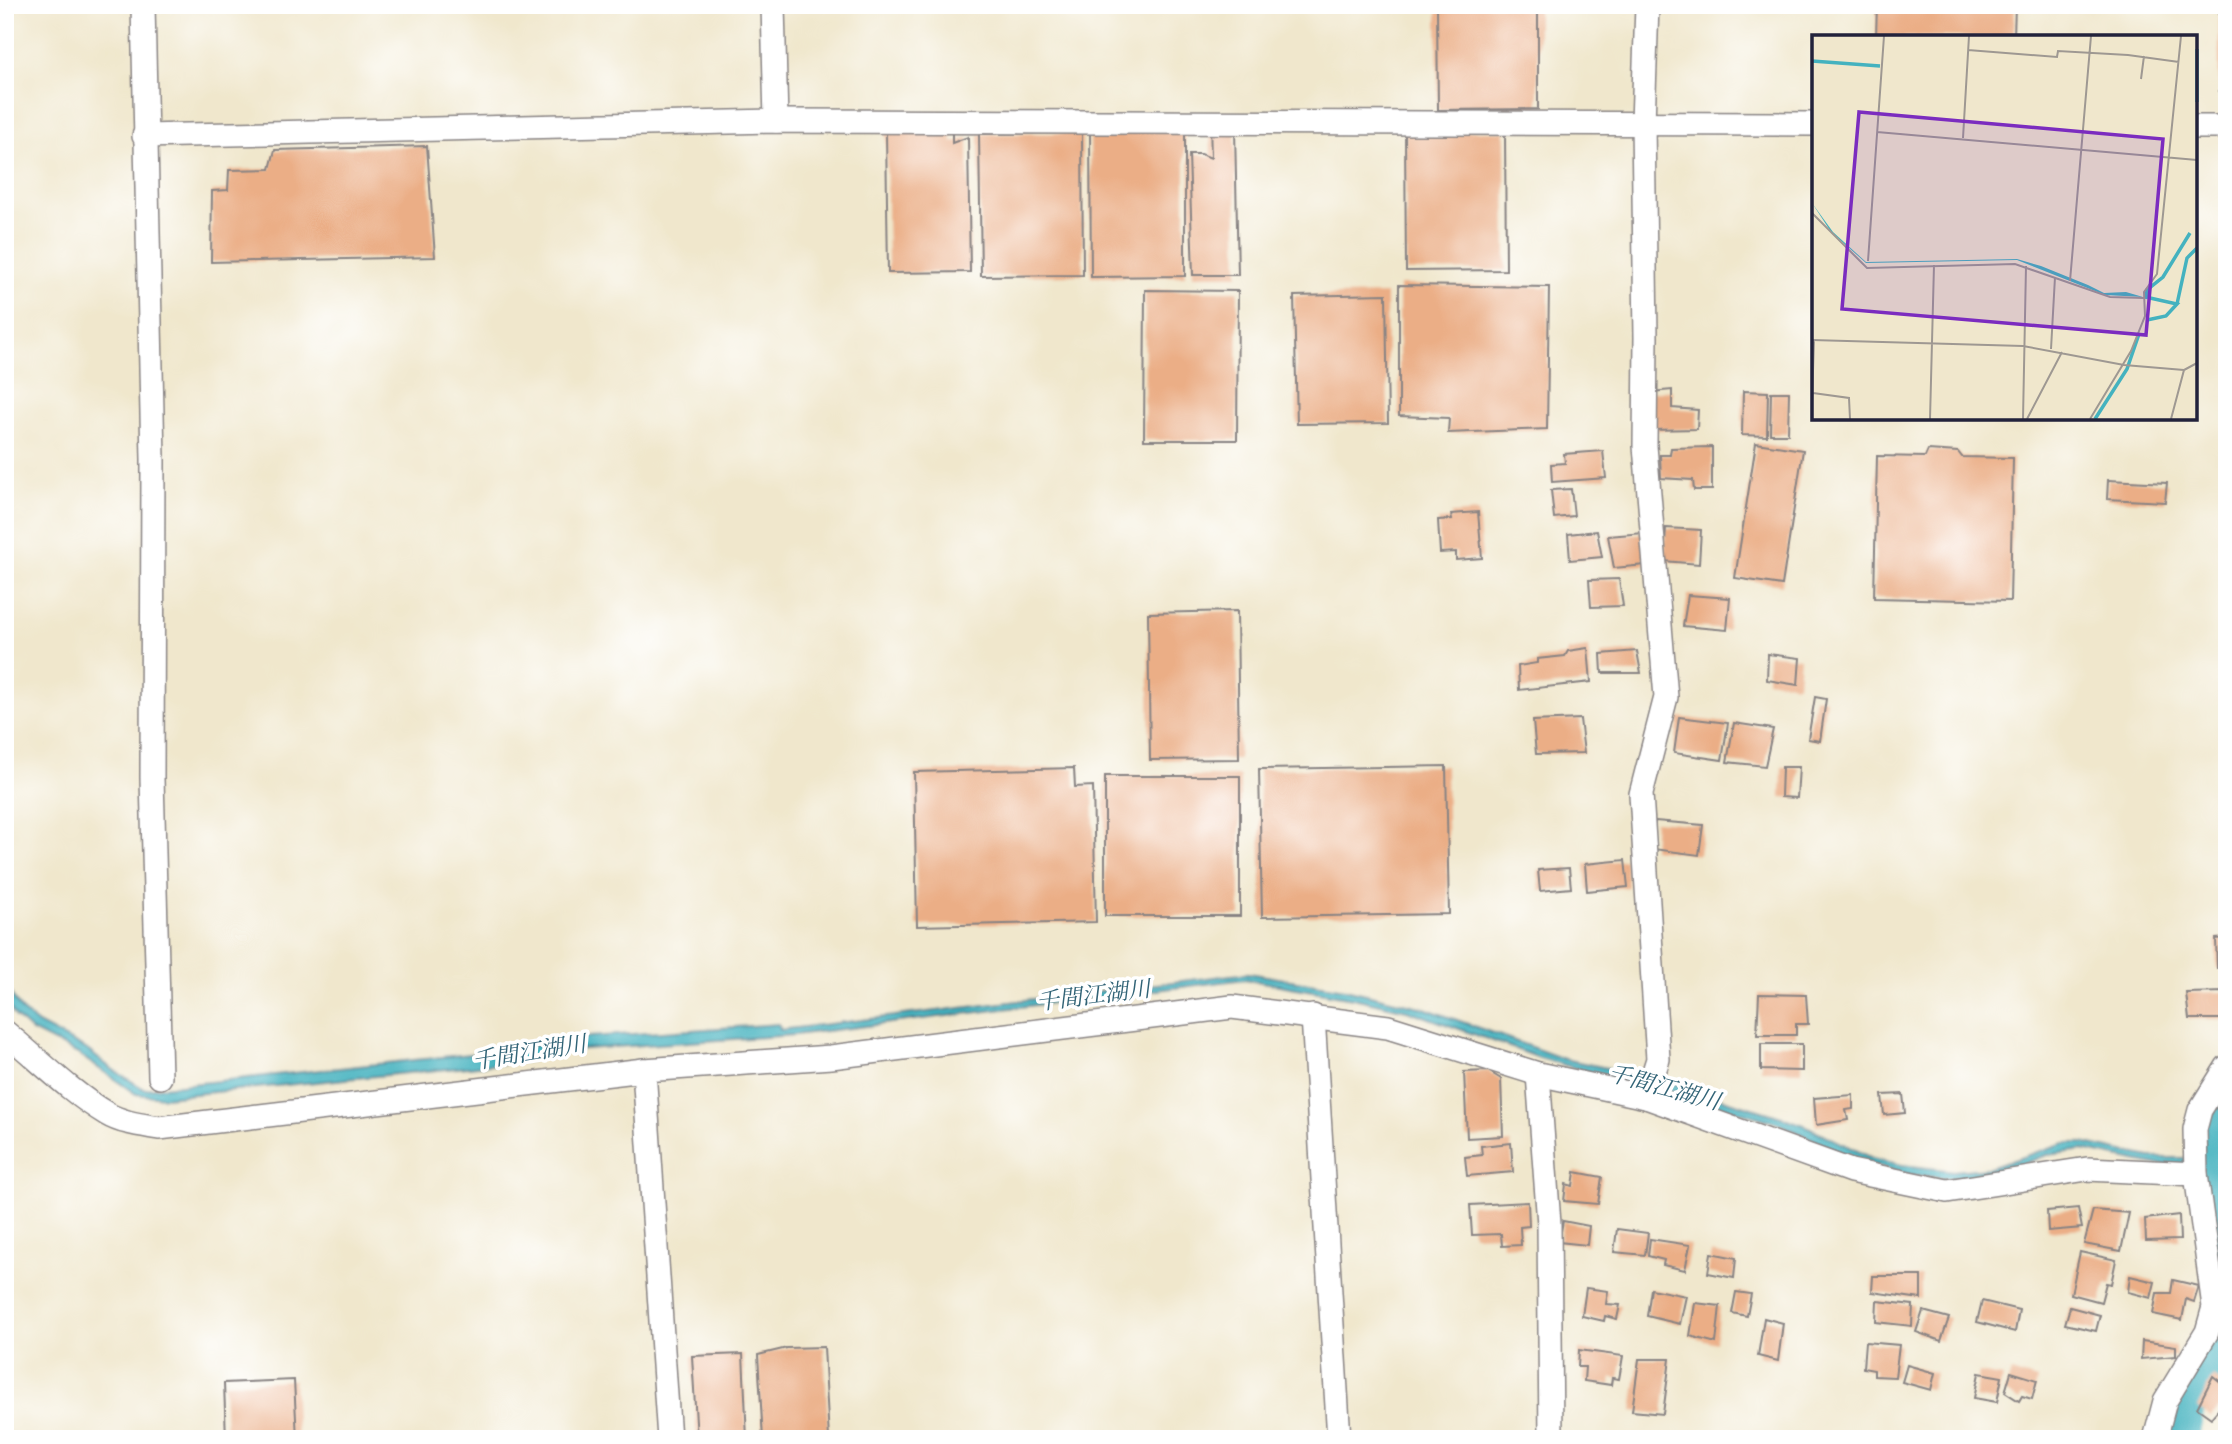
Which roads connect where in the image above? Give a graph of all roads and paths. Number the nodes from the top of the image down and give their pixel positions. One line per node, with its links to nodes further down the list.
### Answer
1 (143, 5): 9 (street)
2 (773, 5): 4 (street)
3 (1647, 5): 5 (street)
4 (776, 121): 5 (street); 9 (street)
5 (1643, 123): 6 (street); 16 (street)
6 (1812, 124)
7 (2197, 127): 8 (street)
8 (2227, 127)
9 (144, 136): 15 (street)
10 (1313, 1016): 13 (street); 14 (street); 19 (street)
11 (5, 1032): 13 (street)
12 (2227, 1067): 17 (street)
13 (644, 1070): 18 (street)
14 (1538, 1074): 16 (street); 20 (street)
15 (160, 1077)
16 (1646, 1097): 17 (street)
17 (2196, 1174): 21 (street)
18 (669, 1439)
19 (1339, 1439)
20 (1551, 1439)
21 (2155, 1439)

